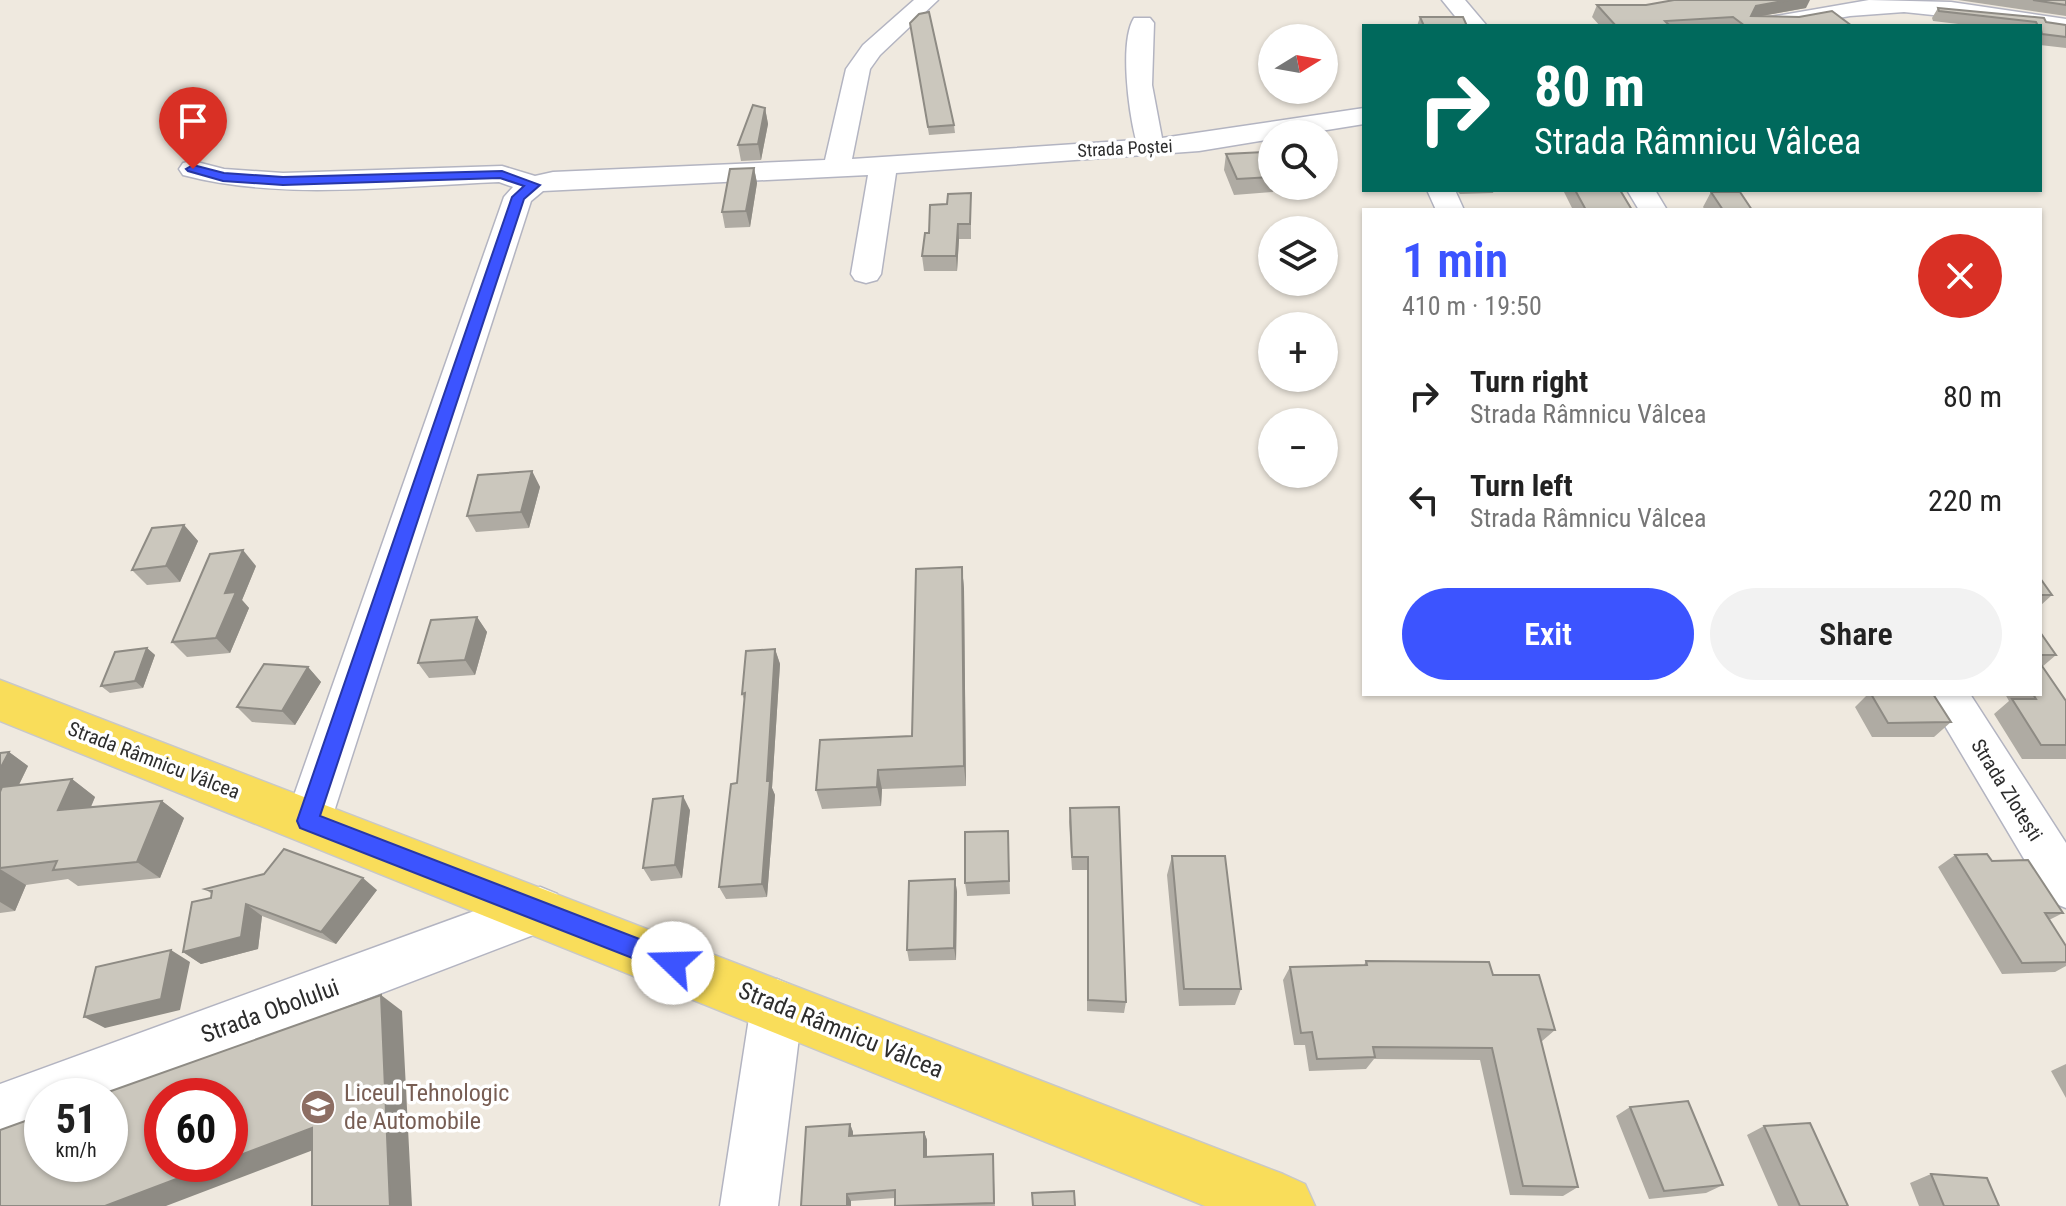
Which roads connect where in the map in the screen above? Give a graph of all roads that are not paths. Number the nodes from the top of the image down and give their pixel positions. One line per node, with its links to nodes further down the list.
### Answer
1 (927, 0): 10 (street)
2 (1453, 0): 4 (street)
3 (1142, 23): 8 (street)
4 (1473, 24)
5 (1770, 24): 6 (street)
6 (2066, 26)
7 (1362, 116): 8 (street, Strada Poștei)
8 (1151, 147): 9 (street, Strada Poștei)
9 (883, 166): 10 (street, Strada Poștei); 13 (street)
10 (837, 168): 12 (street, Strada Poștei)
11 (193, 169): 12 (street)
12 (533, 185): 16 (street)
13 (866, 274)
14 (1948, 696): 17 (street, Strada Zlotești)
15 (0, 700): 16 (main road, Strada Râmnicu Vâlcea)
16 (308, 821): 18 (main road, Strada Râmnicu Vâlcea)
17 (2066, 885)
18 (540, 910): 19 (main road, Strada Râmnicu Vâlcea); 20 (street, Strada Obolului)
19 (777, 1005): 21 (street); 22 (main road, Strada Râmnicu Vâlcea)
20 (0, 1111)
21 (749, 1206)
22 (1283, 1206)

